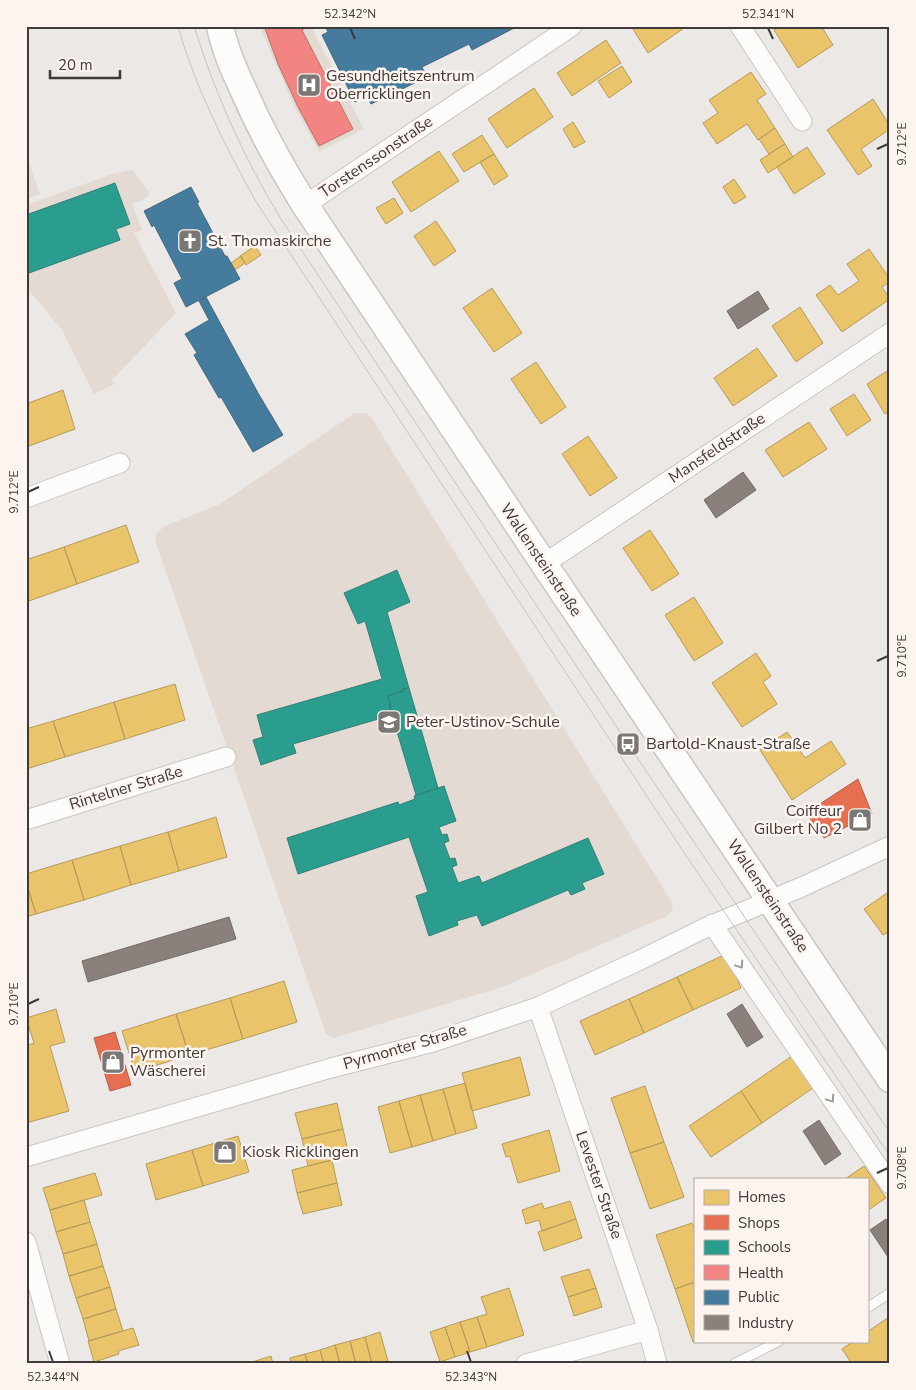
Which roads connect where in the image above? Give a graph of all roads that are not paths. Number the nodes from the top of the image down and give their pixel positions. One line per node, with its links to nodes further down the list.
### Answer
1 (220, 26): 5 (street, Wallensteinstraße)
2 (572, 26): 5 (street, Torstenssonstraße)
3 (740, 26): 4 (street)
4 (802, 121)
5 (305, 205): 9 (street, Wallensteinstraße)
6 (890, 333): 9 (street, Mansfeldstraße)
7 (120, 463): 8 (street)
8 (26, 498)
9 (544, 564): 13 (street, Wallensteinstraße)
10 (226, 757): 11 (street, Rintelner Straße)
11 (26, 820)
12 (890, 846): 13 (street)
13 (771, 900): 14 (street, Pyrmonter Straße); 16 (street, Wallensteinstraße)
14 (712, 924): 15 (street, Pyrmonter Straße); 18 (street, one-way to 18)
15 (538, 1006): 17 (street, Pyrmonter Straße); 22 (street, Levester Straße)
16 (890, 1079)
17 (26, 1157)
18 (890, 1184)
19 (26, 1242): 24 (street)
20 (890, 1293): 21 (lane)
21 (868, 1307)
22 (648, 1330): 25 (street); 26 (street, Levester Straße)
23 (777, 1342): 27 (lane)
24 (60, 1364)
25 (526, 1364)
26 (657, 1364)
27 (734, 1364)

